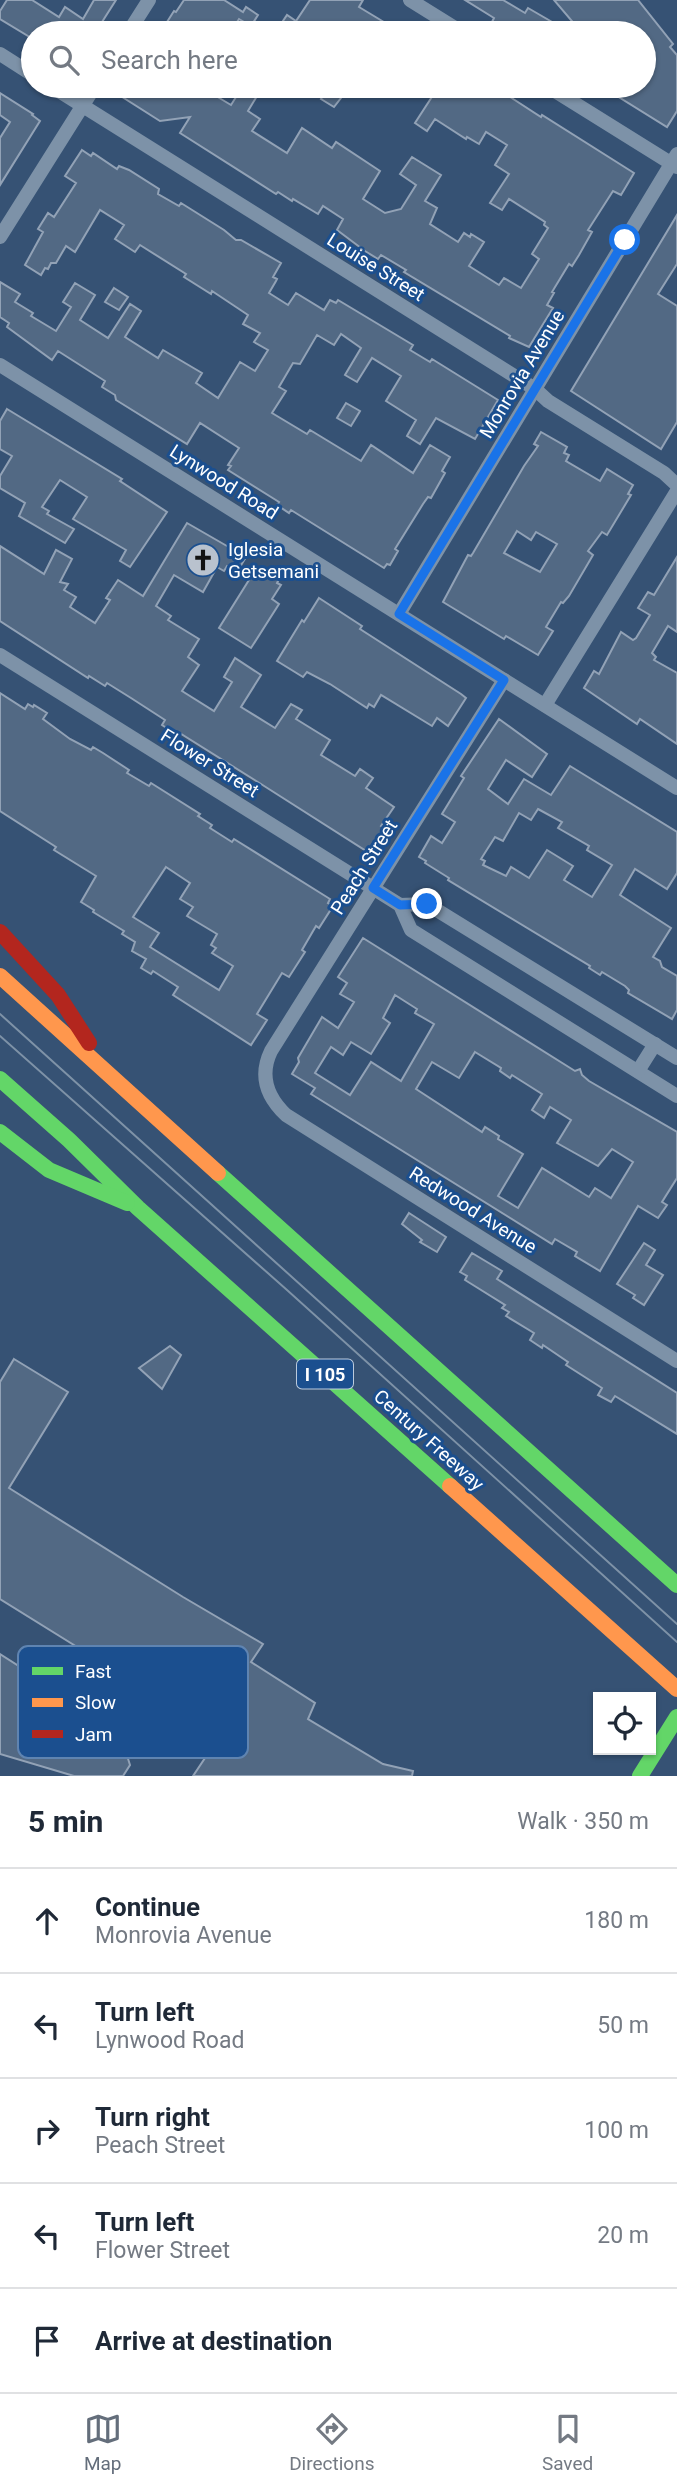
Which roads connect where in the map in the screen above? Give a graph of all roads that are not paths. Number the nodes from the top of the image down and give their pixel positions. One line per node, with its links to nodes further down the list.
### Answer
1 (149, 0): 3 (street)
2 (410, 0): 4 (street)
3 (136, 21)
4 (444, 21)
5 (0, 54): 6 (street)
6 (21, 67)
7 (70, 98): 10 (street, Louise Street)
8 (88, 98): 10 (street)
9 (567, 98): 11 (street)
10 (83, 106): 12 (street); 14 (street, Louise Street)
11 (675, 162): 14 (street, Monrovia Avenue)
12 (0, 237)
13 (0, 365): 16 (street, Lynwood Road)
14 (535, 389): 15 (street, Louise Street); 16 (street, Monrovia Avenue)
15 (677, 488): 19 (street)
16 (399, 614): 18 (street, Lynwood Road)
17 (0, 655): 21 (street, Flower Street)
18 (504, 680): 19 (street, Lynwood Road); 21 (street, Peach Street)
19 (545, 705): 20 (street, Lynwood Road)
20 (677, 788)
21 (373, 888): 22 (street, Flower Street); 29 (street, Peach Street)
22 (400, 905): 25 (street, Flower Street); 28 (street, Flower Street)
23 (0, 932): 27 (main road)
24 (0, 976): 27 (main road)
25 (655, 1044): 26 (street, Flower Street); 28 (street)
26 (677, 1058)
27 (107, 1070): 35 (main road)
28 (638, 1071): 31 (street, Flower Street)
29 (265, 1078): 34 (street, Redwood Avenue)
30 (0, 1079): 33 (main road, Century Freeway / I 105)
31 (677, 1096)
32 (0, 1132): 33 (main road)
33 (138, 1208): 36 (main road, Century Freeway / I 105)
34 (677, 1361)
35 (677, 1586)
36 (677, 1689)
37 (677, 1717): 38 (main road)
38 (640, 1776)

